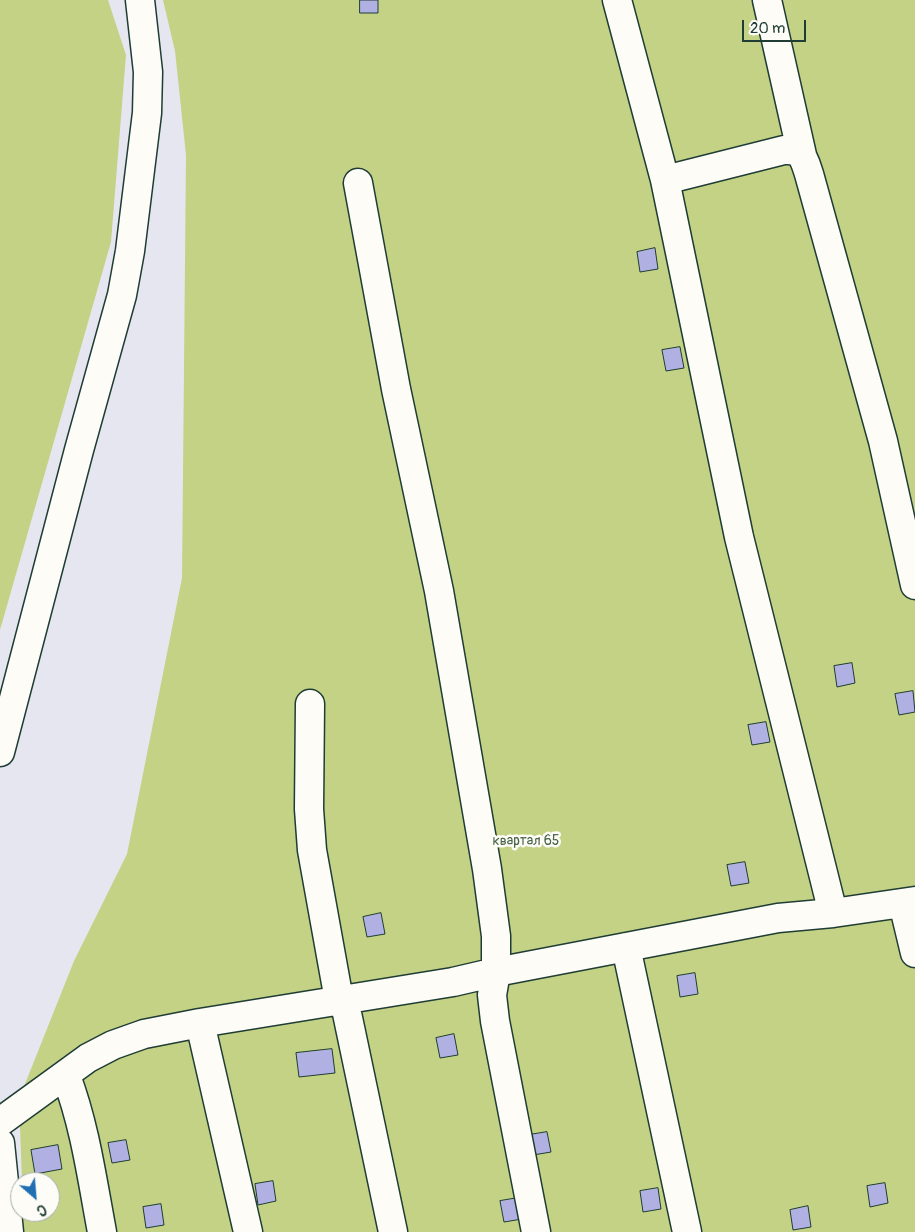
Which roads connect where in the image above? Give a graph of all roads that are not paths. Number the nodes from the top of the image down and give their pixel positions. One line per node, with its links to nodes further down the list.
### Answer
1 (140, 0): 9 (street)
2 (617, 0): 5 (street)
3 (767, 0): 4 (street)
4 (802, 155): 5 (street); 7 (street)
5 (665, 180): 11 (street)
6 (358, 183): 14 (street)
7 (915, 585)
8 (310, 704): 15 (street)
9 (0, 752)
10 (909, 902): 11 (street); 13 (street)
11 (833, 913): 12 (street)
12 (626, 947): 14 (street); 25 (street)
13 (915, 953)
14 (496, 972): 15 (street); 24 (street)
15 (342, 1000): 16 (street); 23 (street)
16 (200, 1022): 17 (street); 22 (street)
17 (66, 1076): 18 (street); 21 (street)
18 (0, 1122)
19 (0, 1143): 20 (street)
20 (9, 1232)
21 (102, 1232)
22 (248, 1232)
23 (393, 1232)
24 (536, 1232)
25 (687, 1232)

